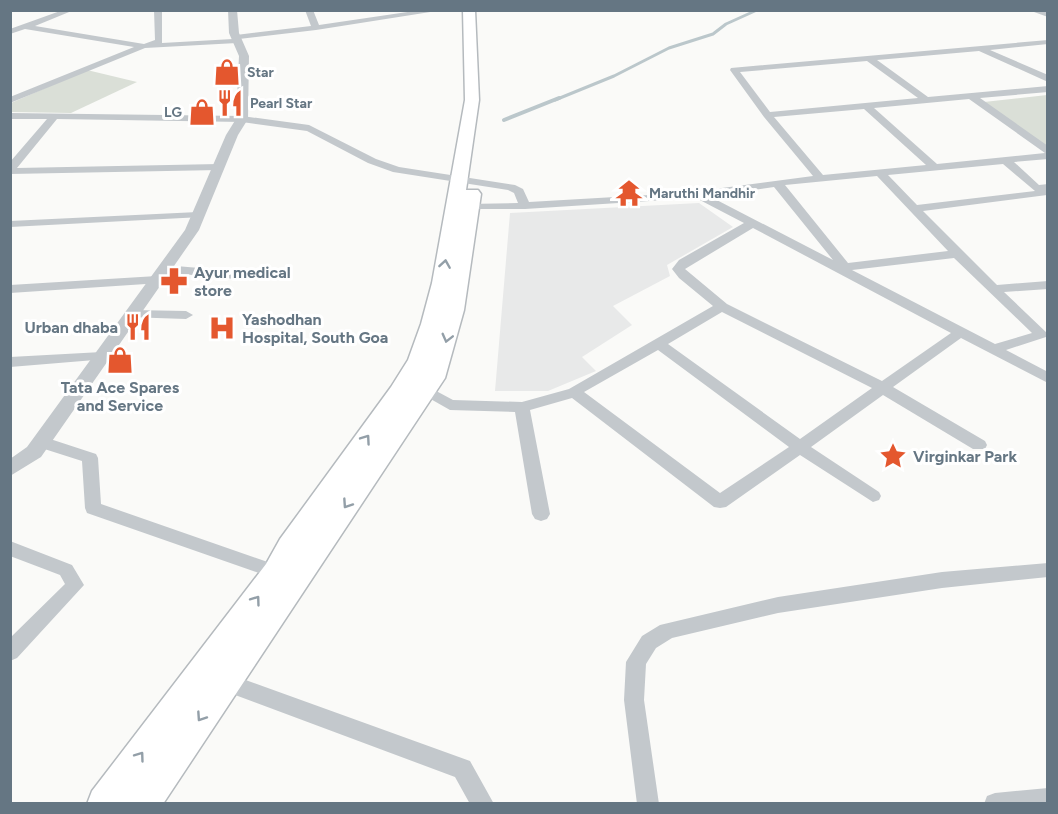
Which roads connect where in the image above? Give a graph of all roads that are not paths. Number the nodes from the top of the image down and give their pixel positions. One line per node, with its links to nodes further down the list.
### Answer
1 (71, 10): 11 (street)
2 (158, 10): 16 (street)
3 (232, 10): 14 (street)
4 (309, 10): 12 (street)
5 (440, 10): 12 (street)
6 (468, 10): 37 (main road)
7 (477, 10): 37 (main road)
8 (1036, 10): 9 (street)
9 (1047, 15)
10 (10, 25): 11 (street)
11 (26, 27): 13 (street); 16 (street)
12 (316, 28): 14 (street)
13 (10, 32)
14 (237, 39): 16 (street); 28 (street)
15 (1047, 42): 17 (street)
16 (144, 46): 22 (street)
17 (982, 49): 18 (street); 19 (street)
18 (869, 58): 23 (street); 25 (street)
19 (1047, 79)
20 (1047, 89): 21 (street)
21 (971, 96): 23 (street); 29 (street)
22 (10, 100)
23 (926, 100): 24 (street)
24 (873, 105): 25 (street); 33 (street)
25 (767, 115): 36 (street)
26 (10, 116): 27 (street)
27 (55, 116): 28 (street); 34 (street)
28 (242, 119): 32 (street); 37 (street)
29 (1047, 151)
30 (1047, 156): 31 (street)
31 (1005, 160): 33 (street); 39 (street)
32 (219, 167): 34 (street); 44 (street)
33 (934, 167): 35 (street)
34 (10, 170)
35 (880, 173): 36 (street); 43 (street)
36 (821, 179): 38 (street)
37 (466, 180): 41 (main road); 42 (street); 76 (main road, one-way to 37)
38 (777, 183): 40 (street); 48 (street)
39 (1044, 191): 43 (street)
40 (697, 194): 42 (street); 46 (street)
41 (471, 206): 42 (street); 65 (main road, one-way to 65)
42 (525, 206)
43 (914, 209): 47 (street)
44 (198, 215): 45 (street); 49 (street)
45 (10, 224)
46 (752, 224): 48 (street); 54 (street)
47 (957, 254): 48 (street); 53 (street)
48 (841, 268): 58 (street)
49 (160, 274): 50 (street); 52 (street); 55 (street)
50 (247, 276)
51 (1047, 285): 53 (street)
52 (10, 289)
53 (993, 289): 57 (street)
54 (722, 307): 59 (street); 64 (street)
55 (132, 314): 56 (street); 61 (street)
56 (186, 315)
57 (1044, 332): 60 (street)
58 (959, 333): 60 (street); 64 (street)
59 (658, 343): 66 (street); 70 (street)
60 (992, 350): 63 (street)
61 (102, 356): 62 (street); 68 (street)
62 (10, 362)
63 (1047, 378)
64 (882, 388): 69 (street); 70 (street)
65 (425, 390): 67 (street); 78 (main road, one-way to 78)
66 (574, 392): 67 (street); 70 (street)
67 (522, 408): 73 (street)
68 (41, 442): 71 (street); 76 (street)
69 (979, 445)
70 (800, 447): 72 (street)
71 (10, 469)
72 (873, 496)
73 (541, 514)
74 (10, 548): 77 (street)
75 (1047, 570): 83 (street)
76 (276, 572): 80 (main road, one-way to 76)
77 (10, 652)
78 (226, 682): 81 (main road, one-way to 81); 82 (street)
79 (1047, 799): 84 (street)
80 (105, 804)
81 (142, 804)
82 (483, 804)
83 (648, 804)
84 (995, 804)

